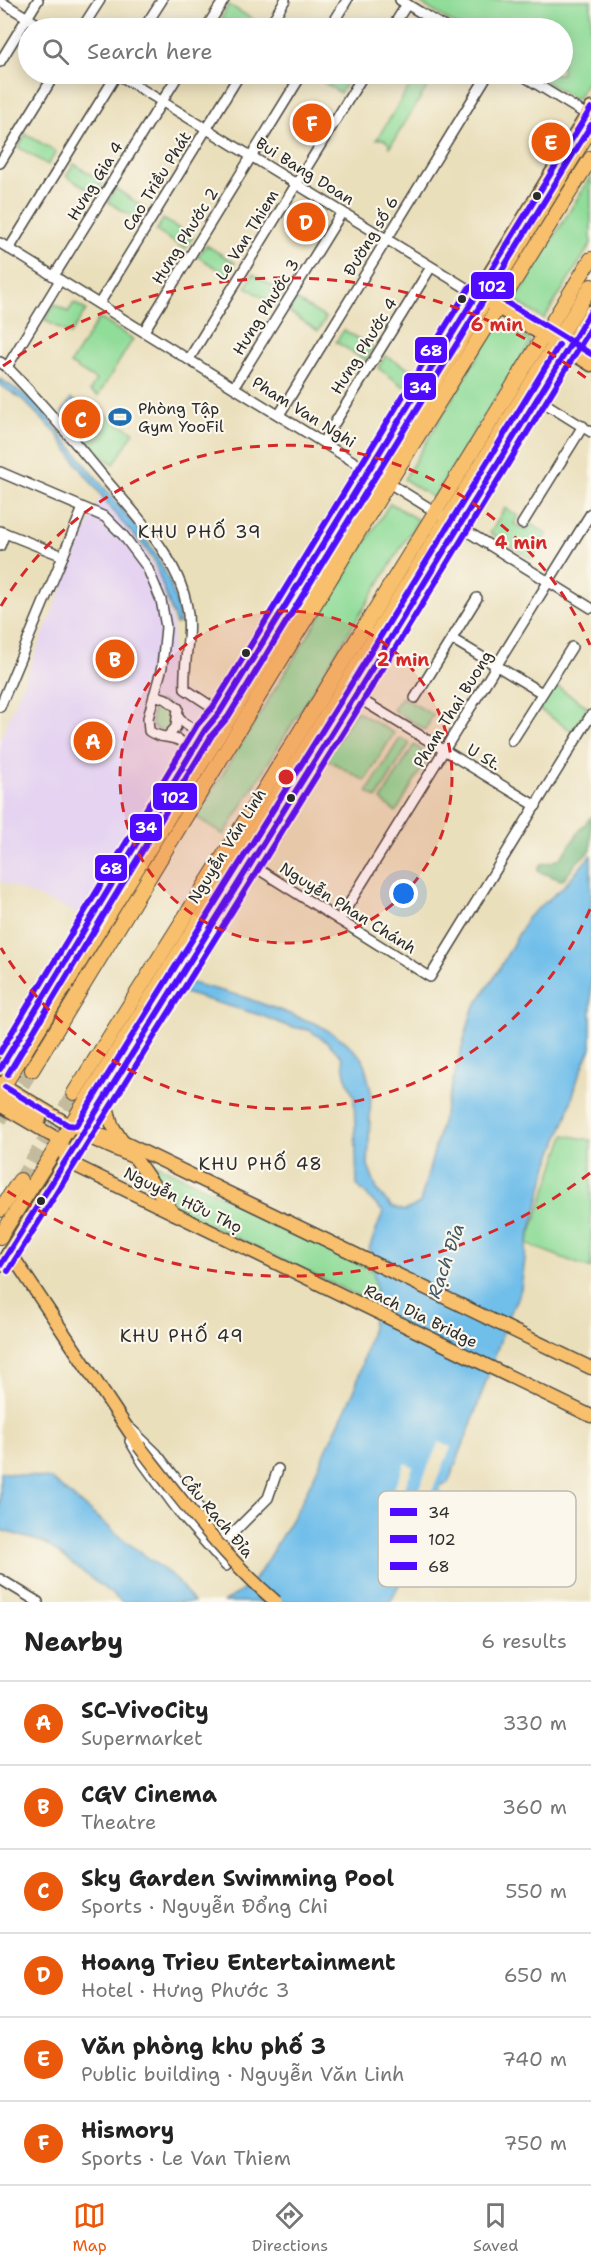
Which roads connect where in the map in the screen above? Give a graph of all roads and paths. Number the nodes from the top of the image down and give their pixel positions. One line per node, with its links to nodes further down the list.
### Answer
1 (38, 0): 9 (street)
2 (100, 0): 10 (street)
3 (162, 0): 11 (street)
4 (224, 0): 12 (street)
5 (285, 0): 13 (street)
6 (347, 0): 14 (street)
7 (0, 2): 9 (street)
8 (403, 2): 15 (street); 16 (street)
9 (27, 18)
10 (88, 18)
11 (150, 18)
12 (212, 18)
13 (274, 18)
14 (336, 18)
15 (396, 18)
16 (429, 18)
17 (18, 33): 18 (street)
18 (0, 62)
19 (49, 84): 33 (street)
20 (111, 84): 38 (street)
21 (134, 84): 28 (street, Bui Bang Doan)
22 (172, 84): 28 (street, Hưng Gia 4)
23 (234, 84): 30 (street, Cao Triều Phát)
24 (296, 84): 31 (street, Hưng Phước 2)
25 (358, 84): 34 (street, Le Van Thiem)
26 (482, 84): 36 (street, Đường số 6)
27 (536, 84): 29 (street)
28 (162, 101): 30 (street, Bui Bang Doan); 41 (street, Hưng Gia 4)
29 (590, 117): 43 (highway)
30 (206, 128): 31 (street, Bui Bang Doan); 44 (street, Cao Triều Phát)
31 (251, 156): 34 (street, Bui Bang Doan); 47 (street, Hưng Phước 2)
32 (591, 158): 45 (highway)
33 (0, 163)
34 (296, 184): 35 (street, Bui Bang Doan); 49 (street, Le Van Thiem)
35 (342, 212): 36 (street, Bui Bang Doan); 52 (street, Hưng Phước 3)
36 (386, 239): 40 (street, Bui Bang Doan); 54 (street, Đường số 6)
37 (0, 243): 38 (street, Pham Van Nghi)
38 (9, 249): 41 (street, Pham Van Nghi)
39 (591, 259): 48 (highway, Nguyễn Văn Linh)
40 (431, 267): 43 (street, Bui Bang Doan); 56 (street, Hưng Phước 4)
41 (57, 278): 44 (street, Pham Van Nghi); 50 (street, Hưng Gia 4)
42 (591, 286): 48 (highway, Nguyễn Văn Linh)
43 (481, 297): 45 (main road); 58 (highway)
44 (99, 304): 47 (street, Pham Van Nghi)
45 (498, 307): 48 (main road); 59 (highway)
46 (591, 311): 48 (main road, Nguyễn Văn Linh)
47 (144, 331): 49 (street, Pham Van Nghi)
48 (556, 343): 51 (main road); 53 (main road, Nguyễn Văn Linh); 61 (highway, Nguyễn Văn Linh); 63 (highway, Nguyễn Văn Linh)
49 (189, 359): 52 (street, Pham Van Nghi)
50 (4, 364): 79 (street)
51 (591, 365)
52 (234, 387): 54 (street, Pham Van Nghi)
53 (538, 399): 55 (street); 63 (main road, Nguyễn Văn Linh)
54 (279, 415): 56 (street, Pham Van Nghi)
55 (587, 429): 64 (street)
56 (323, 442): 58 (street, Pham Van Nghi)
57 (0, 472): 60 (street)
58 (372, 473): 59 (street, Pham Van Nghi); 79 (highway)
59 (389, 483): 61 (street, Pham Van Nghi); 91 (highway)
60 (83, 508): 67 (street); 76 (street)
61 (435, 511): 63 (street, Pham Van Nghi); 93 (highway, Nguyễn Văn Linh)
62 (591, 513): 68 (street, Pham Thai Buong)
63 (454, 523): 68 (street, Pham Van Nghi); 74 (highway, Nguyễn Văn Linh)
64 (522, 524)
65 (3, 532): 66 (street); 67 (street)
66 (0, 546)
67 (63, 556): 78 (street)
68 (549, 581): 70 (street, Pham Van Nghi); 73 (street, Pham Thai Buong)
69 (477, 598): 71 (street)
70 (591, 608)
71 (452, 639): 73 (street); 77 (street)
72 (572, 647): 75 (street)
73 (496, 666): 75 (street); 86 (street, Pham Thai Buong)
74 (349, 692): 86 (street, U St.); 89 (main road, Nguyễn Văn Linh); 96 (highway, Nguyễn Văn Linh)
75 (542, 693): 84 (street)
76 (154, 695): 81 (street); 83 (street)
77 (416, 698)
78 (0, 708)
79 (225, 714): 82 (main road); 88 (highway)
80 (591, 715): 87 (street)
81 (178, 716): 82 (street); 83 (street)
82 (205, 730): 85 (main road)
83 (168, 736): 85 (street)
84 (512, 741)
85 (193, 751): 88 (main road)
86 (444, 751): 87 (street, U St.); 90 (street, Pham Thai Buong)
87 (536, 806): 90 (street, Nguyễn Phan Chánh)
88 (164, 810): 92 (highway)
89 (250, 864): 90 (street, Nguyễn Phan Chánh); 94 (main road, Nguyễn Văn Linh)
90 (339, 920)
91 (32, 1070)
92 (2, 1083): 96 (main road); 96 (main road)
93 (74, 1094)
94 (104, 1096): 96 (main road, Nguyễn Văn Linh); 97 (main road)
95 (0, 1105): 96 (main road)
96 (73, 1131): 97 (main road, Rach Dia Bridge); 98 (main road); 98 (main road, Nguyễn Văn Linh); 101 (main road); 102 (highway, Nguyễn Văn Linh)
97 (123, 1142): 106 (main road, Rach Dia Bridge)
98 (66, 1161): 101 (main road, Nguyễn Hữu Thọ); 103 (main road, Nguyễn Văn Linh)
99 (20, 1180): 100 (highway)
100 (0, 1210)
101 (174, 1214): 105 (main road, Nguyễn Hữu Thọ)
102 (0, 1237)
103 (9, 1251): 104 (main road, Nguyễn Văn Linh); 108 (main road, Cầu Rạch Đỉa)
104 (0, 1266)
105 (284, 1268): 107 (main road, Rach Dia Bridge)
106 (591, 1368)
107 (591, 1416)
108 (122, 1422): 110 (street); 111 (street); 115 (main road, Cầu Rạch Đỉa, bridge)
109 (278, 1469): 110 (street)
110 (225, 1541): 111 (street)
111 (214, 1552): 112 (street)
112 (226, 1566)
113 (1, 1583): 114 (street)
114 (38, 1602)
115 (276, 1602)

